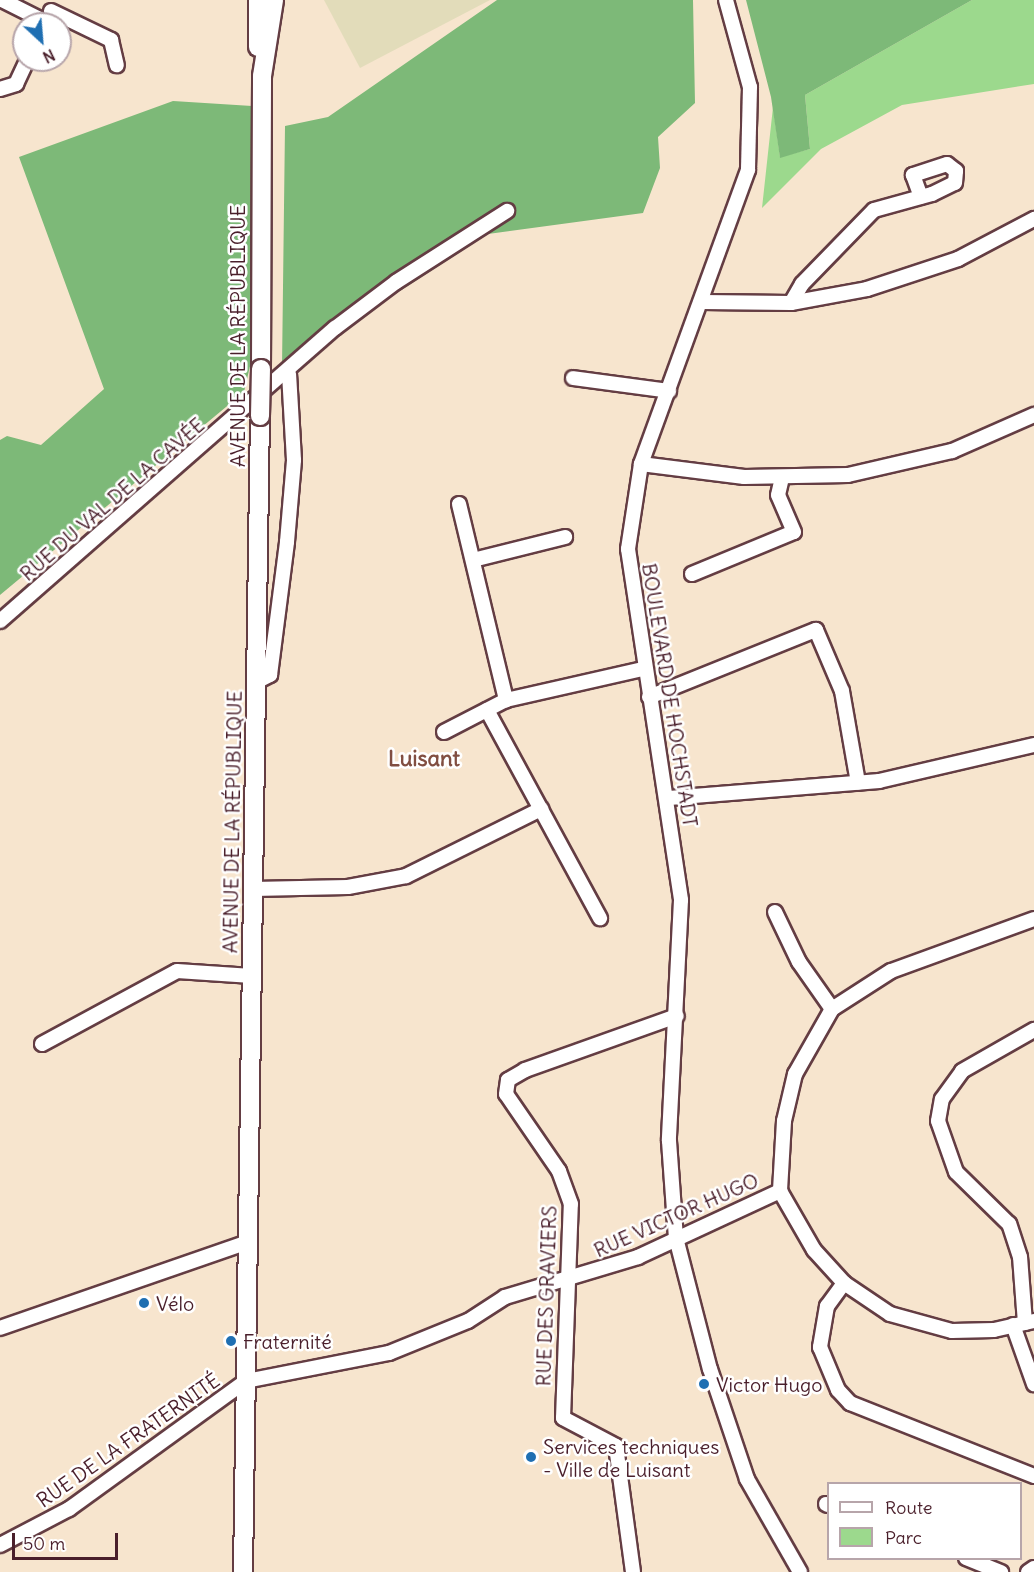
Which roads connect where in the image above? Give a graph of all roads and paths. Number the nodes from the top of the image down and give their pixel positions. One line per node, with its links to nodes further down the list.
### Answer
1 (2, 0): 5 (street)
2 (258, 0): 9 (main road, AVENUE DE LA RÉPUBLIQUE)
3 (274, 0): 9 (main road, AVENUE DE LA RÉPUBLIQUE)
4 (726, 0): 14 (street, BOULEVARD DE HOCHSTADT)
5 (43, 12)
6 (72, 23): 7 (street)
7 (117, 65)
8 (21, 72): 10 (street)
9 (262, 72): 28 (main road, AVENUE DE LA RÉPUBLIQUE, bridge)
10 (0, 89)
11 (921, 197): 15 (street)
12 (507, 211): 16 (street, RUE DU VAL DE LA CAVÉE)
13 (1034, 219): 15 (street)
14 (703, 302): 15 (street); 18 (street, BOULEVARD DE HOCHSTADT)
15 (791, 303)
16 (289, 374): 26 (street, RUE DU VAL DE LA CAVÉE); 28 (street)
17 (573, 378): 18 (street)
18 (669, 391): 20 (street, BOULEVARD DE HOCHSTADT)
19 (1034, 415): 21 (street)
20 (641, 464): 21 (street); 27 (street, BOULEVARD DE HOCHSTADT)
21 (782, 478): 25 (street)
22 (459, 504): 24 (street)
23 (565, 537): 24 (street)
24 (473, 560): 30 (street)
25 (692, 574)
26 (0, 621)
27 (642, 669): 29 (street, BOULEVARD DE HOCHSTADT); 30 (street)
28 (256, 682): 37 (main road, AVENUE DE LA RÉPUBLIQUE)
29 (649, 696): 34 (street); 35 (street, BOULEVARD DE HOCHSTADT)
30 (506, 700): 31 (street)
31 (487, 710): 32 (street); 36 (street)
32 (444, 732)
33 (1034, 745): 34 (street)
34 (858, 783): 35 (street)
35 (669, 798): 43 (street, BOULEVARD DE HOCHSTADT)
36 (541, 809): 37 (street); 39 (street)
37 (253, 889): 41 (main road, AVENUE DE LA RÉPUBLIQUE)
38 (775, 912): 42 (street)
39 (600, 918)
40 (1034, 919): 42 (street)
41 (252, 976): 45 (street); 48 (main road, AVENUE DE LA RÉPUBLIQUE)
42 (832, 1009): 46 (street)
43 (677, 1016): 47 (street, BOULEVARD DE HOCHSTADT); 49 (street, RUE DES GRAVIERS)
44 (1034, 1030): 51 (street)
45 (42, 1044)
46 (780, 1191): 47 (street, RUE VICTOR HUGO); 50 (street)
47 (676, 1238): 49 (street, RUE VICTOR HUGO); 61 (street, BOULEVARD DE HOCHSTADT)
48 (248, 1242): 52 (street); 53 (main road, AVENUE DE LA RÉPUBLIQUE)
49 (566, 1282): 53 (street, RUE VICTOR HUGO); 60 (street, RUE DES GRAVIERS)
50 (844, 1283): 51 (street); 55 (street)
51 (1024, 1323): 54 (street)
52 (0, 1328)
53 (246, 1382): 56 (street, RUE DE LA FRATERNITÉ); 59 (main road, AVENUE DE LA RÉPUBLIQUE)
54 (1034, 1384)
55 (1034, 1476)
56 (0, 1545)
57 (971, 1560): 62 (street)
58 (1034, 1568): 63 (street)
59 (243, 1572)
60 (633, 1572)
61 (800, 1572)
62 (1001, 1572)
63 (1028, 1572)

